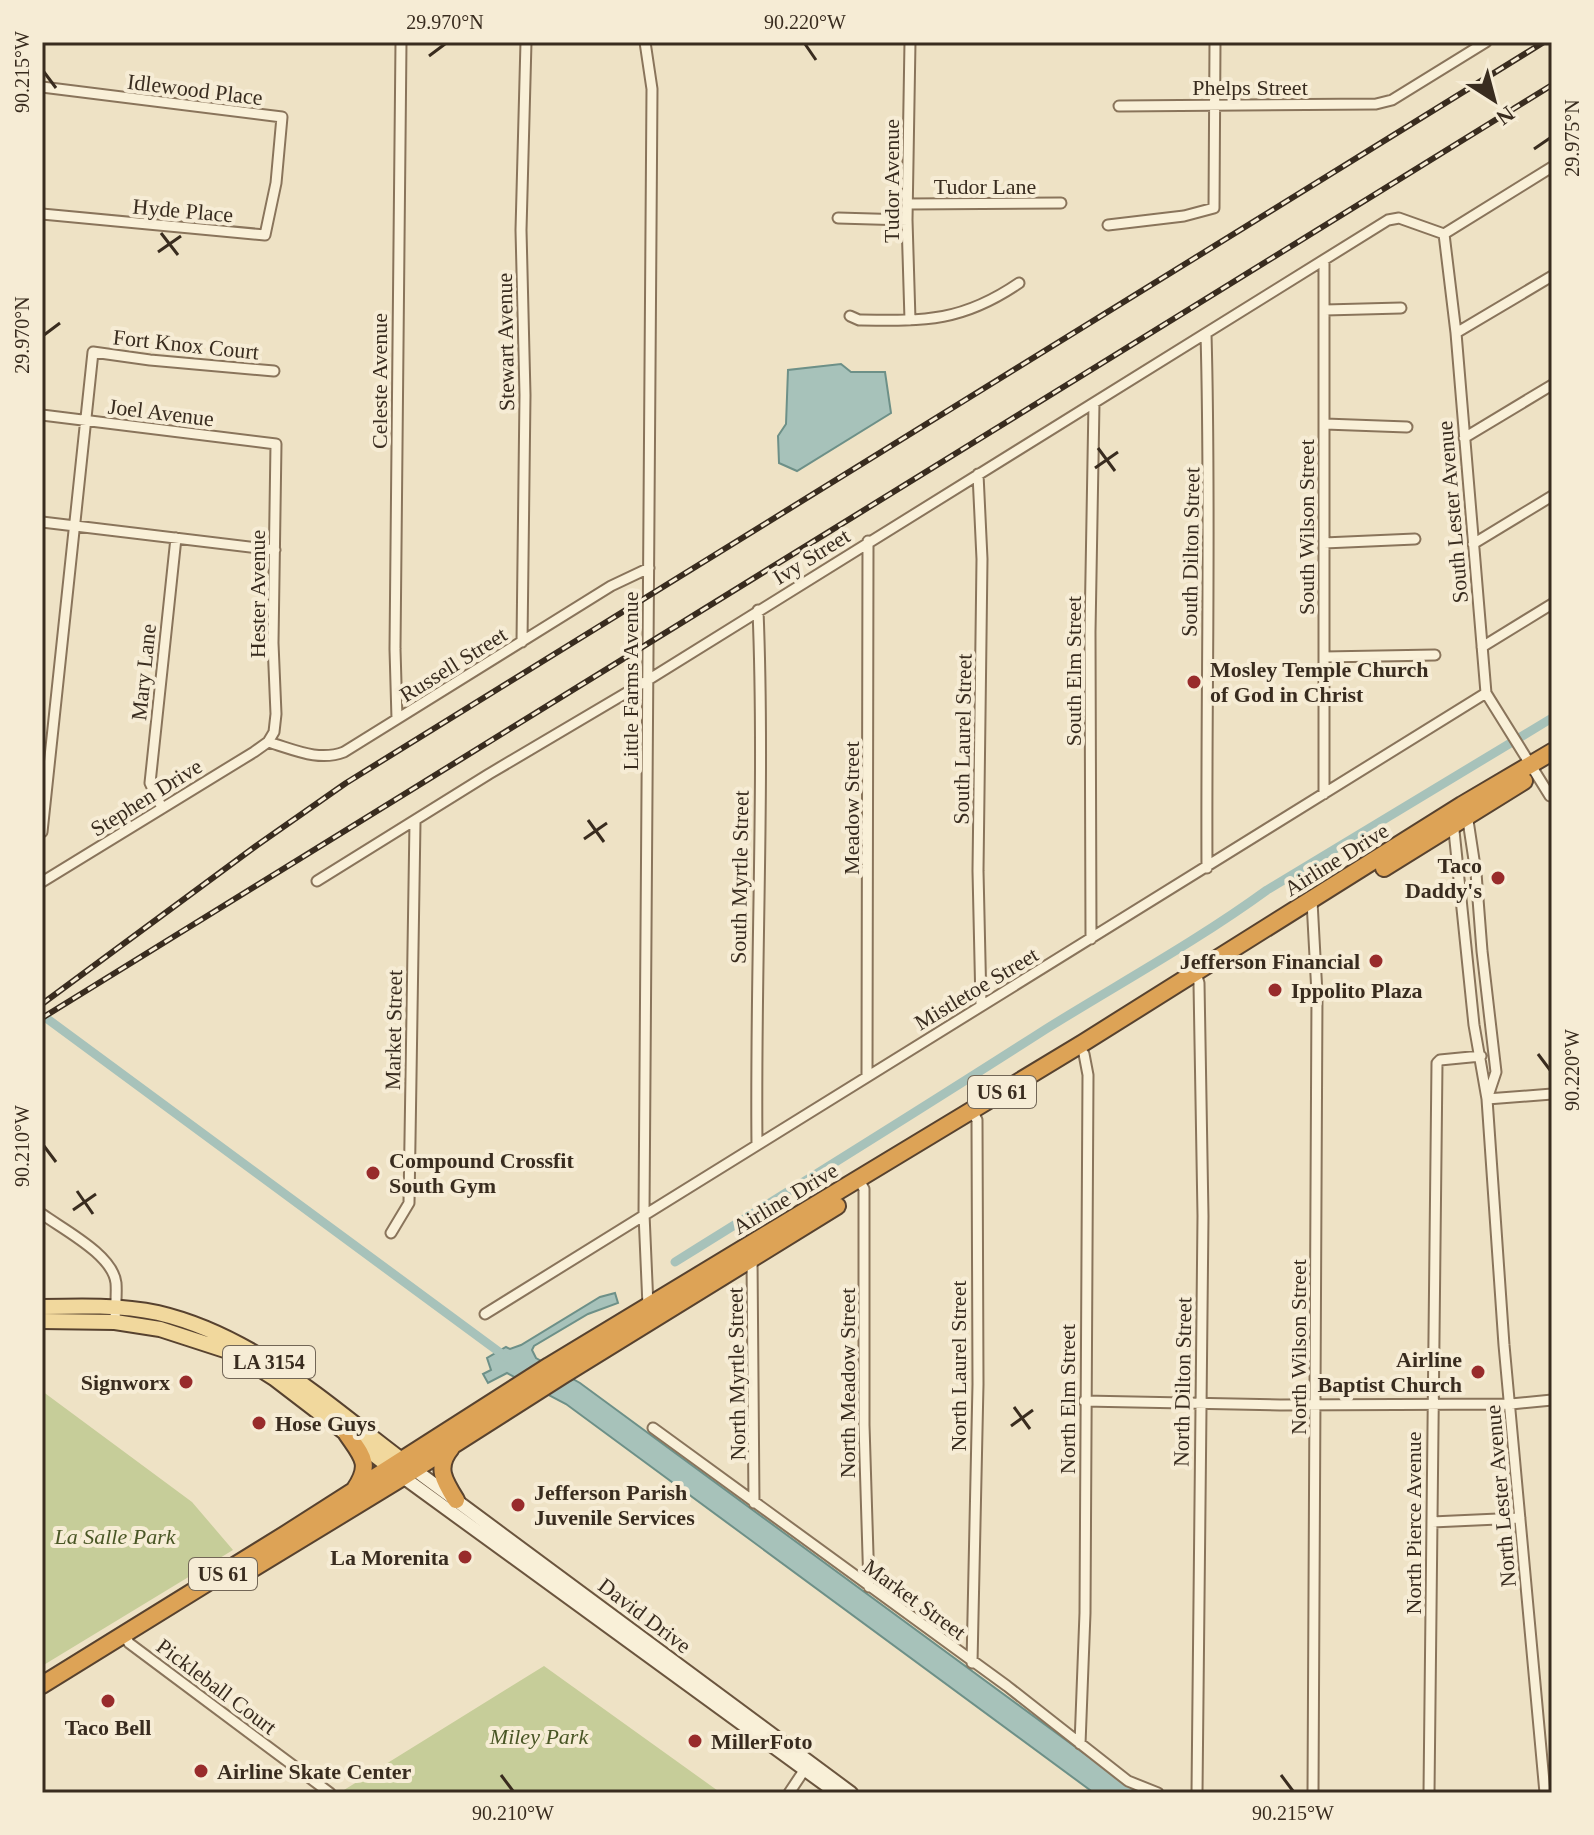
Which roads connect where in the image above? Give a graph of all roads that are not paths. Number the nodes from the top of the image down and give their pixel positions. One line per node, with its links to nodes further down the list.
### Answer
1 (401, 42): 56 (street, Celeste Avenue)
2 (526, 42): 50 (street, Stewart Avenue)
3 (645, 42): 47 (street, Little Farms Avenue)
4 (910, 42): 13 (street, Tudor Avenue)
5 (1215, 42): 8 (street)
6 (1486, 42): 8 (street, Phelps Street)
7 (42, 87): 11 (street, Idlewood Place)
8 (1215, 105): 9 (street, Phelps Street); 17 (street)
9 (1119, 106)
10 (1552, 167): 18 (street)
11 (277, 179): 14 (street, Hyde Place)
12 (1061, 203): 13 (street, Tudor Lane)
13 (909, 204): 16 (street, Tudor Avenue)
14 (42, 214)
15 (838, 218): 16 (street)
16 (907, 220): 25 (street, Tudor Avenue)
17 (1108, 225)
18 (1444, 234): 19 (street, Ivy Street); 26 (street, South Lester Avenue)
19 (1324, 260): 23 (street, South Wilson Street); 27 (street, Ivy Street)
20 (1552, 276): 26 (street)
21 (1019, 283): 25 (street)
22 (1401, 308): 23 (street)
23 (1325, 310): 33 (street, South Wilson Street)
24 (850, 316): 25 (street)
25 (910, 320)
26 (1456, 333): 35 (street, South Lester Avenue)
27 (1206, 334): 30 (street, Ivy Street); 67 (street, South Dilton Street)
28 (274, 371): 32 (street, Fort Knox Court)
29 (1552, 385): 35 (street)
30 (1094, 403): 37 (street, Ivy Street); 73 (street, South Elm Street)
31 (42, 415): 32 (street, Joel Avenue)
32 (85, 421): 36 (street, Joel Avenue); 40 (street)
33 (1325, 424): 34 (street); 44 (street, South Wilson Street)
34 (1407, 427)
35 (1464, 438): 45 (street, South Lester Avenue)
36 (276, 444): 46 (street, Hester Avenue)
37 (978, 474): 43 (street, Ivy Street); 77 (street, South Laurel Street)
38 (1552, 496): 45 (street)
39 (42, 522): 40 (street)
40 (74, 526): 41 (street); 66 (street)
41 (176, 538): 46 (street); 63 (street, Mary Lane)
42 (1415, 539): 44 (street)
43 (868, 541): 49 (street, Ivy Street); 80 (street, Meadow Street)
44 (1324, 543): 53 (street, South Wilson Street)
45 (1473, 544): 51 (street, South Lester Avenue)
46 (275, 550): 57 (street, Hester Avenue)
47 (649, 568): 50 (street, Russell Street); 54 (street, Little Farms Avenue)
48 (1552, 604): 51 (street)
49 (758, 610): 54 (street, Ivy Street); 84 (street, South Myrtle Street)
50 (522, 642): 56 (street, Russell Street)
51 (1482, 647): 55 (street, South Lester Avenue)
52 (1435, 655): 53 (street)
53 (1324, 657): 61 (street, South Wilson Street)
54 (648, 680): 65 (street, Ivy Street); 87 (street, Little Farms Avenue)
55 (1486, 693): 59 (street, South Lester Avenue); 61 (street, Mistletoe Street)
56 (397, 719): 57 (street, Russell Street)
57 (268, 742): 63 (street, Stephen Drive)
58 (1552, 752): 59 (highway, Airline Drive / US 61)
59 (1530, 764): 60 (highway, Airline Drive / US 61); 62 (street, South Lester Avenue); 64 (highway, Airline Drive / US 61)
60 (1552, 764)
61 (1324, 794): 67 (street, Mistletoe Street)
62 (1550, 796)
63 (162, 808): 69 (street, Stephen Drive)
64 (1458, 814): 70 (street, North Lester Avenue); 71 (street, North Lester Avenue); 72 (highway, Airline Drive / US 61)
65 (415, 822): 68 (street, Ivy Street); 88 (street, Market Street)
66 (42, 832)
67 (1207, 868): 73 (street, Mistletoe Street)
68 (317, 881)
69 (42, 882)
70 (1461, 899): 71 (street); 75 (street, North Lester Avenue)
71 (1478, 899): 74 (street, North Lester Avenue)
72 (1313, 906): 76 (highway, Airline Drive / US 61); 98 (street, North Wilson Street)
73 (1091, 939): 77 (street, Mistletoe Street)
74 (1481, 940): 75 (street); 82 (street, North Lester Avenue)
75 (1465, 942): 79 (street, North Lester Avenue)
76 (1198, 978): 78 (highway, Airline Drive / US 61); 83 (highway, Airline Drive / US 61); 99 (street, North Dilton Street)
77 (981, 1005): 80 (street, Mistletoe Street)
78 (1084, 1054): 83 (highway, Airline Drive / US 61); 97 (street, North Elm Street)
79 (1481, 1056): 82 (street, North Lester Avenue); 100 (street, North Pierce Avenue)
80 (867, 1075): 84 (street, Mistletoe Street)
81 (1552, 1094): 82 (street)
82 (1487, 1099): 101 (street, North Lester Avenue)
83 (975, 1115): 85 (highway, Airline Drive / US 61); 113 (street, North Laurel Street)
84 (757, 1145): 87 (street, Mistletoe Street)
85 (862, 1184): 89 (highway, Airline Drive / US 61); 111 (street, North Meadow Street)
86 (42, 1214): 93 (street)
87 (644, 1214): 91 (street, Little Farms Avenue); 92 (street, Mistletoe Street)
88 (391, 1233)
89 (750, 1252): 91 (highway, Airline Drive / US 61); 108 (street, North Myrtle Street)
90 (42, 1307): 93 (main road, LA 3154)
91 (650, 1313): 95 (highway, Airline Drive / US 61)
92 (485, 1314)
93 (115, 1315): 94 (main road, LA 3154); 103 (main road, LA 3154); 105 (main road, LA 3154)
94 (42, 1321)
95 (535, 1383): 104 (highway, Airline Drive / US 61); 105 (highway, Airline Drive / US 61)
96 (1552, 1400): 101 (street)
97 (1084, 1401): 99 (street); 116 (street, North Elm Street)
98 (1316, 1403): 99 (street); 100 (street); 124 (street, North Wilson Street)
99 (1199, 1404): 123 (street, North Dilton Street)
100 (1432, 1404): 101 (street); 110 (street, North Pierce Avenue)
101 (1511, 1404): 109 (street, North Lester Avenue)
102 (653, 1428): 108 (street, Market Street)
103 (347, 1434): 105 (main road, LA 3154); 106 (highway)
104 (452, 1446): 105 (highway, Airline Drive / US 61); 107 (highway)
105 (403, 1468): 106 (highway, Airline Drive / US 61); 107 (main road, David Drive); 112 (highway, Airline Drive / US 61); 117 (main road, David Drive)
106 (354, 1491): 112 (highway, Airline Drive / US 61)
107 (456, 1500): 117 (main road, David Drive)
108 (754, 1503): 111 (street, Market Street)
109 (1520, 1518): 110 (street); 126 (street, North Lester Avenue)
110 (1432, 1522): 125 (street, North Pierce Avenue)
111 (869, 1587): 113 (street, Market Street)
112 (127, 1638): 114 (highway, Airline Drive / US 61); 115 (highway, Airline Drive / US 61); 118 (street, Pickleball Court)
113 (972, 1663): 116 (street, Market Street)
114 (42, 1685)
115 (42, 1696)
116 (1080, 1744): 122 (street, Market Street)
117 (807, 1766): 119 (street); 120 (main road, David Drive); 121 (main road, David Drive)
118 (330, 1793)
119 (789, 1793)
120 (837, 1793)
121 (851, 1793)
122 (1158, 1793)
123 (1197, 1793)
124 (1313, 1793)
125 (1429, 1793)
126 (1545, 1793)

